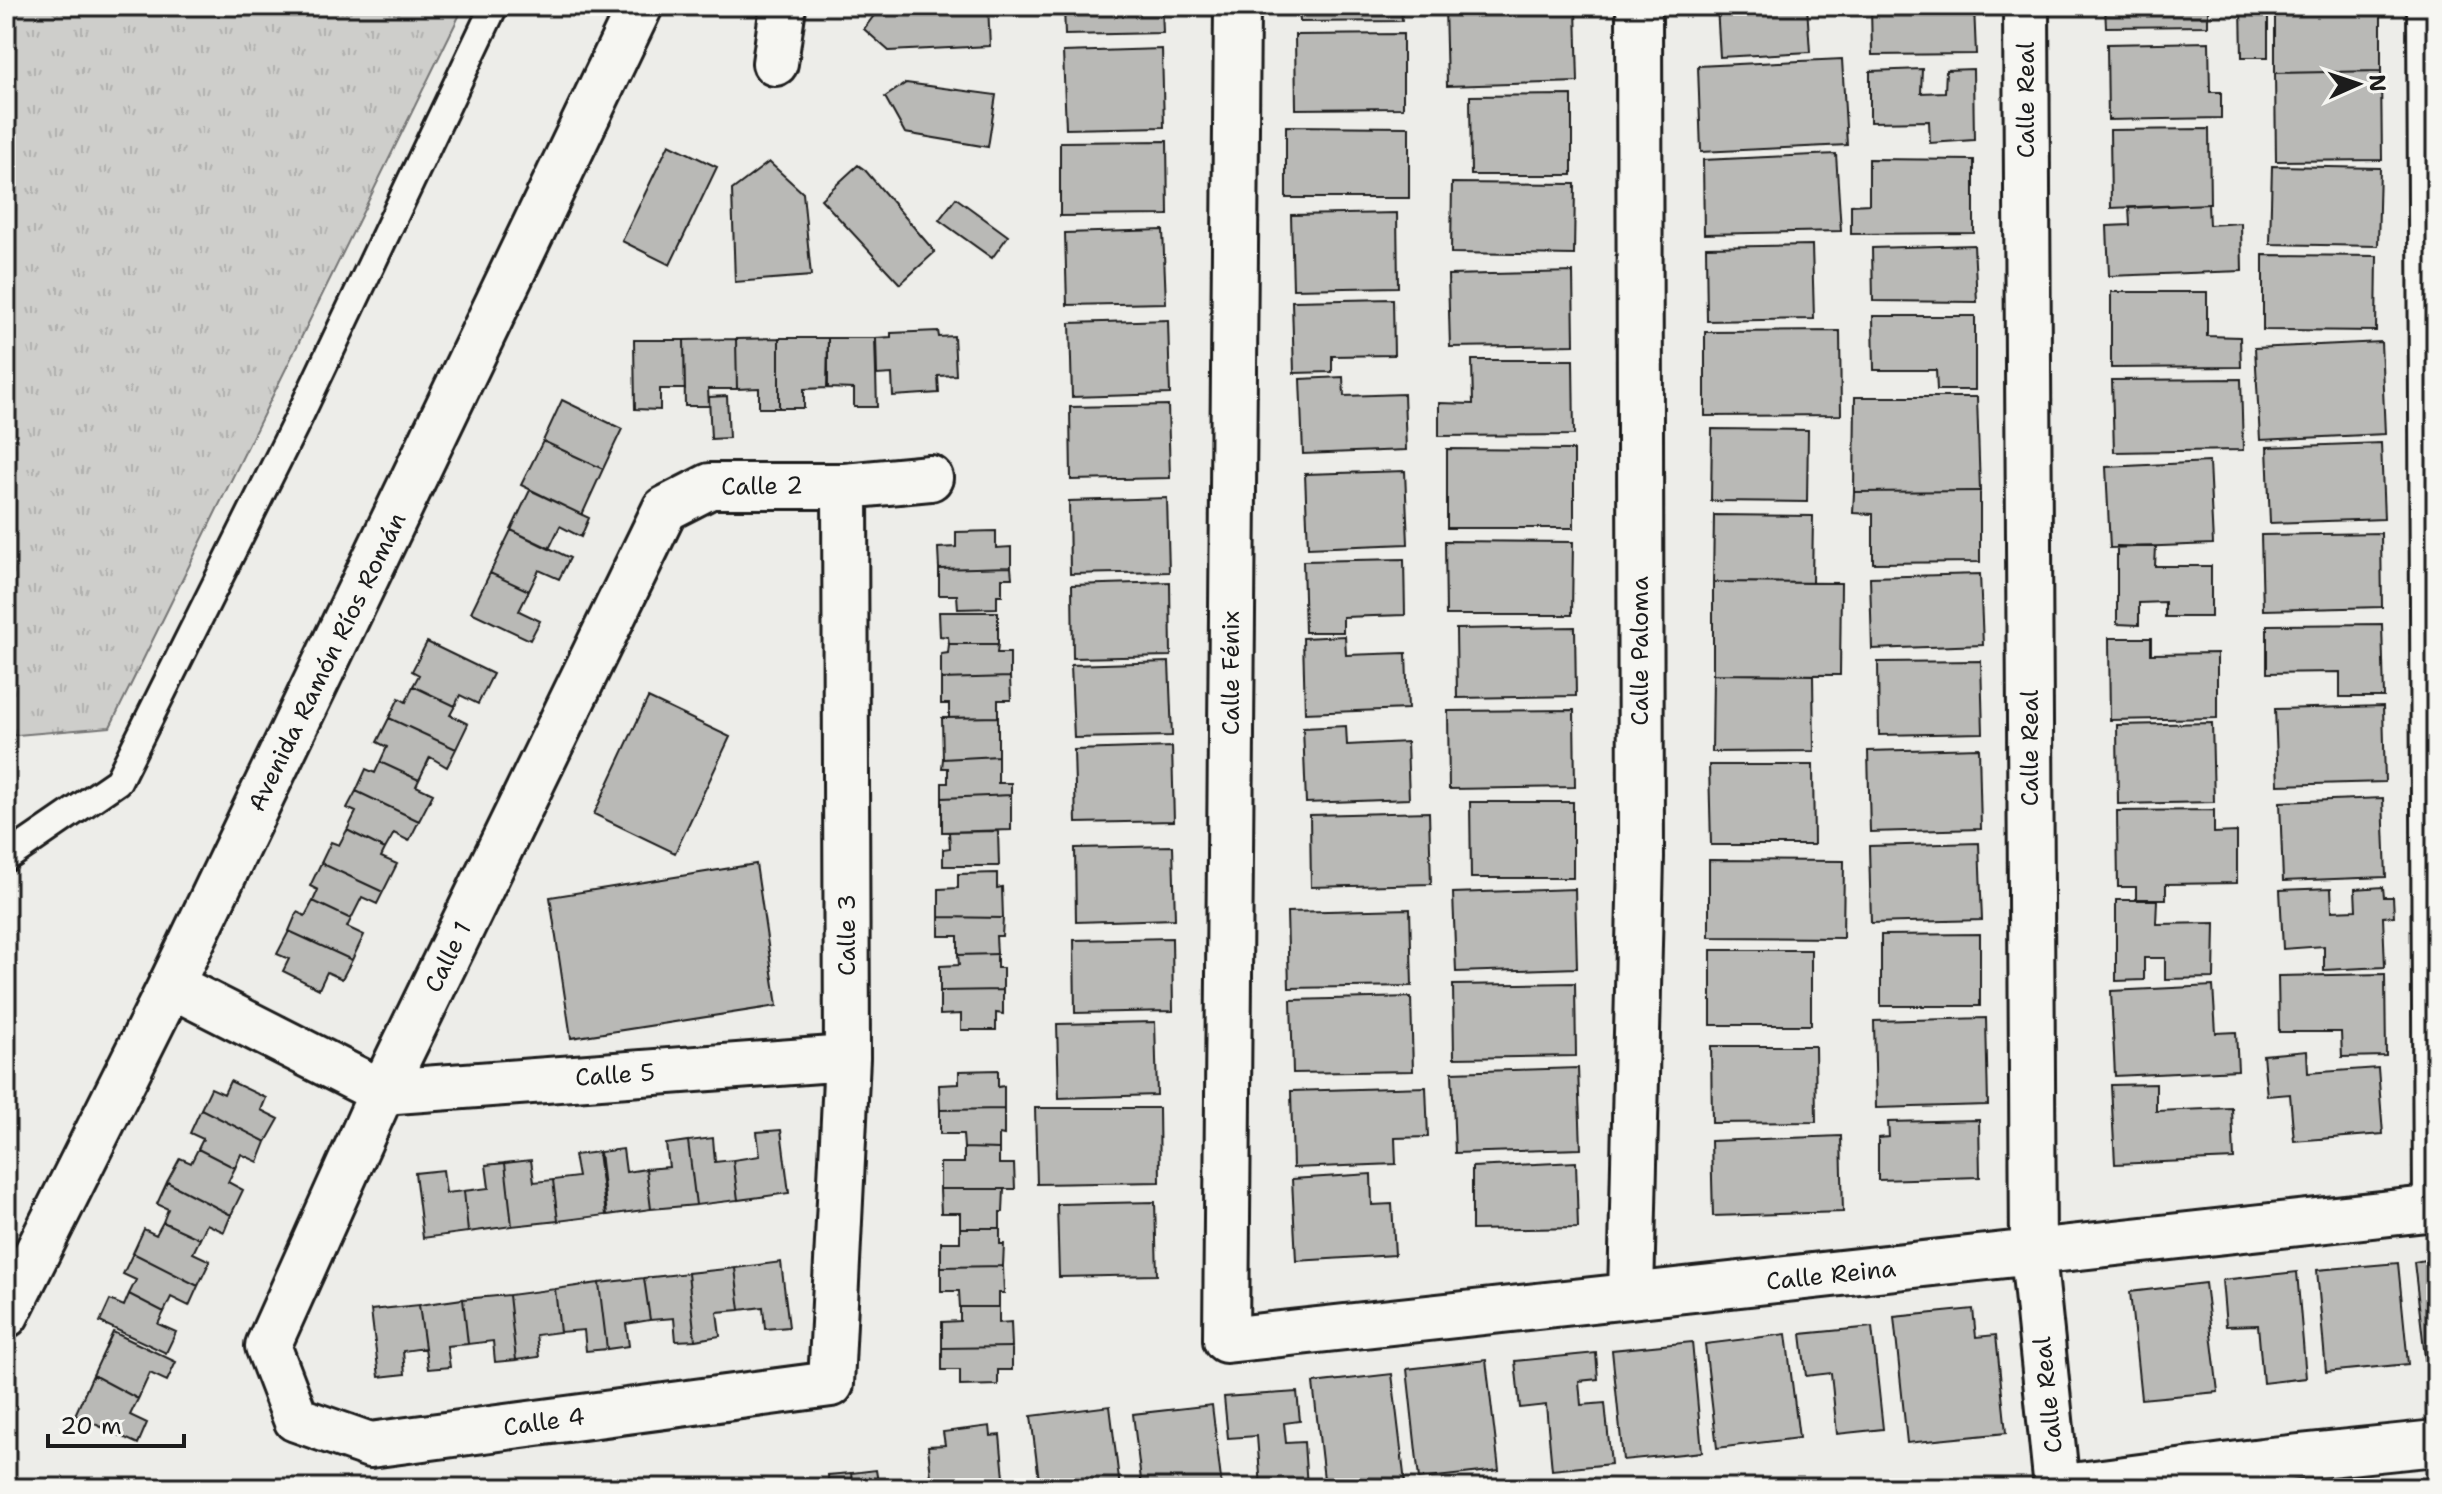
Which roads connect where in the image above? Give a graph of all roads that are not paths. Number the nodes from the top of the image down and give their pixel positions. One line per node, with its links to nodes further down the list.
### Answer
1 (494, 6): 12 (lane)
2 (640, 6): 13 (street, Avenida Ramón Ríos Román)
3 (783, 6): 8 (street)
4 (1237, 6): 20 (street, Calle Fénix)
5 (1639, 6): 18 (street, Calle Paloma)
6 (2026, 6): 17 (street, Calle Real)
7 (2430, 6): 16 (street)
8 (775, 63)
9 (930, 478): 10 (street, Calle 2)
10 (845, 486): 11 (street, Calle 2); 14 (street, Calle 3)
11 (652, 535): 15 (street, Calle 1)
12 (6, 858)
13 (171, 985): 15 (street); 19 (street, Avenida Ramón Ríos Román)
14 (847, 1058): 15 (street, Calle 5); 21 (street, Calle 3)
15 (382, 1092): 22 (street, Calle 1)
16 (2436, 1208): 17 (street, Calle Reina)
17 (2033, 1254): 18 (street, Calle Reina); 25 (street, Calle Real)
18 (1631, 1296): 20 (street, Calle Reina)
19 (6, 1315)
20 (1226, 1340)
21 (831, 1384): 22 (street, Calle 4)
22 (283, 1385)
23 (2436, 1443): 24 (street)
24 (2262, 1475): 25 (street)
25 (2057, 1488)

